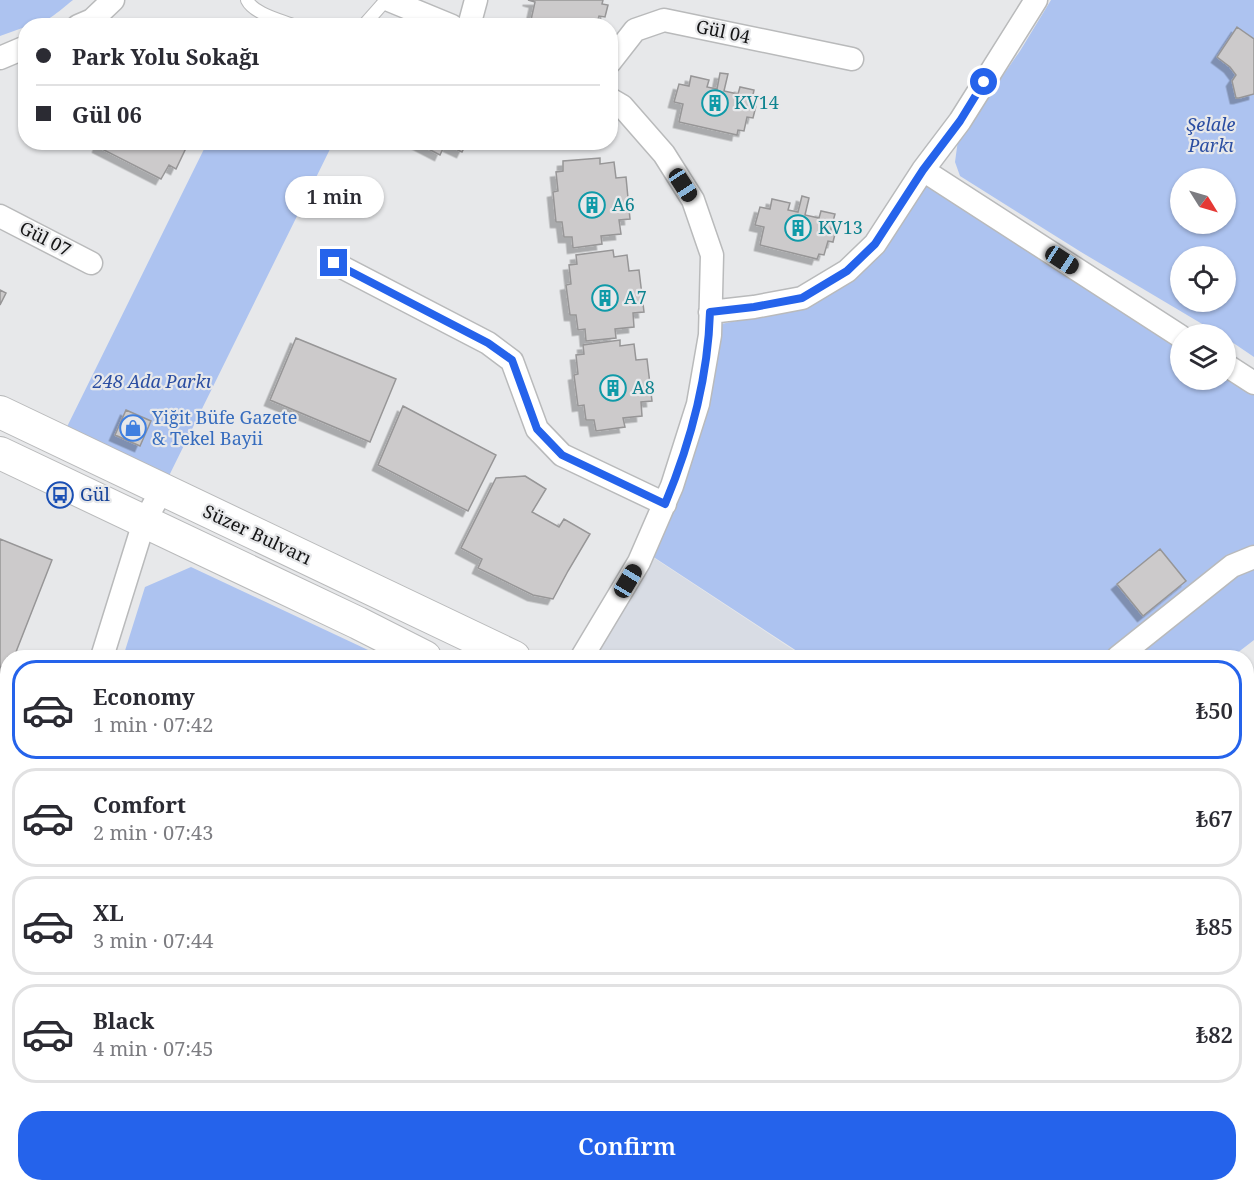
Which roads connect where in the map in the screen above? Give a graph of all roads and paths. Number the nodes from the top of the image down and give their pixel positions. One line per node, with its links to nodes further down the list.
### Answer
1 (113, 0): 6 (street)
2 (247, 0): 7 (lane)
3 (387, 0): 8 (lane); 9 (street)
4 (476, 0): 10 (street)
5 (1031, 2): 16 (street)
6 (94, 18)
7 (275, 18)
8 (370, 18)
9 (432, 18)
10 (472, 18)
11 (18, 50): 13 (street)
12 (618, 52): 14 (street, Gül 04)
13 (0, 58)
14 (852, 60)
15 (618, 104): 20 (street)
16 (923, 170): 20 (street); 21 (street)
17 (0, 216): 18 (street, Gül 07)
18 (91, 263)
19 (334, 263): 27 (street)
20 (710, 312): 27 (street)
21 (1170, 330)
22 (1236, 371): 23 (street)
23 (1254, 383)
24 (0, 412): 26 (main road, Süzer Bulvarı)
25 (0, 453): 28 (main road, Süzer Bulvarı)
26 (162, 490): 28 (street); 32 (main road, Süzer Bulvarı)
27 (665, 504): 33 (street)
28 (144, 522): 30 (street); 31 (main road, Süzer Bulvarı)
29 (1254, 557): 34 (street)
30 (104, 650)
31 (411, 650)
32 (499, 650)
33 (586, 650)
34 (1127, 650)

